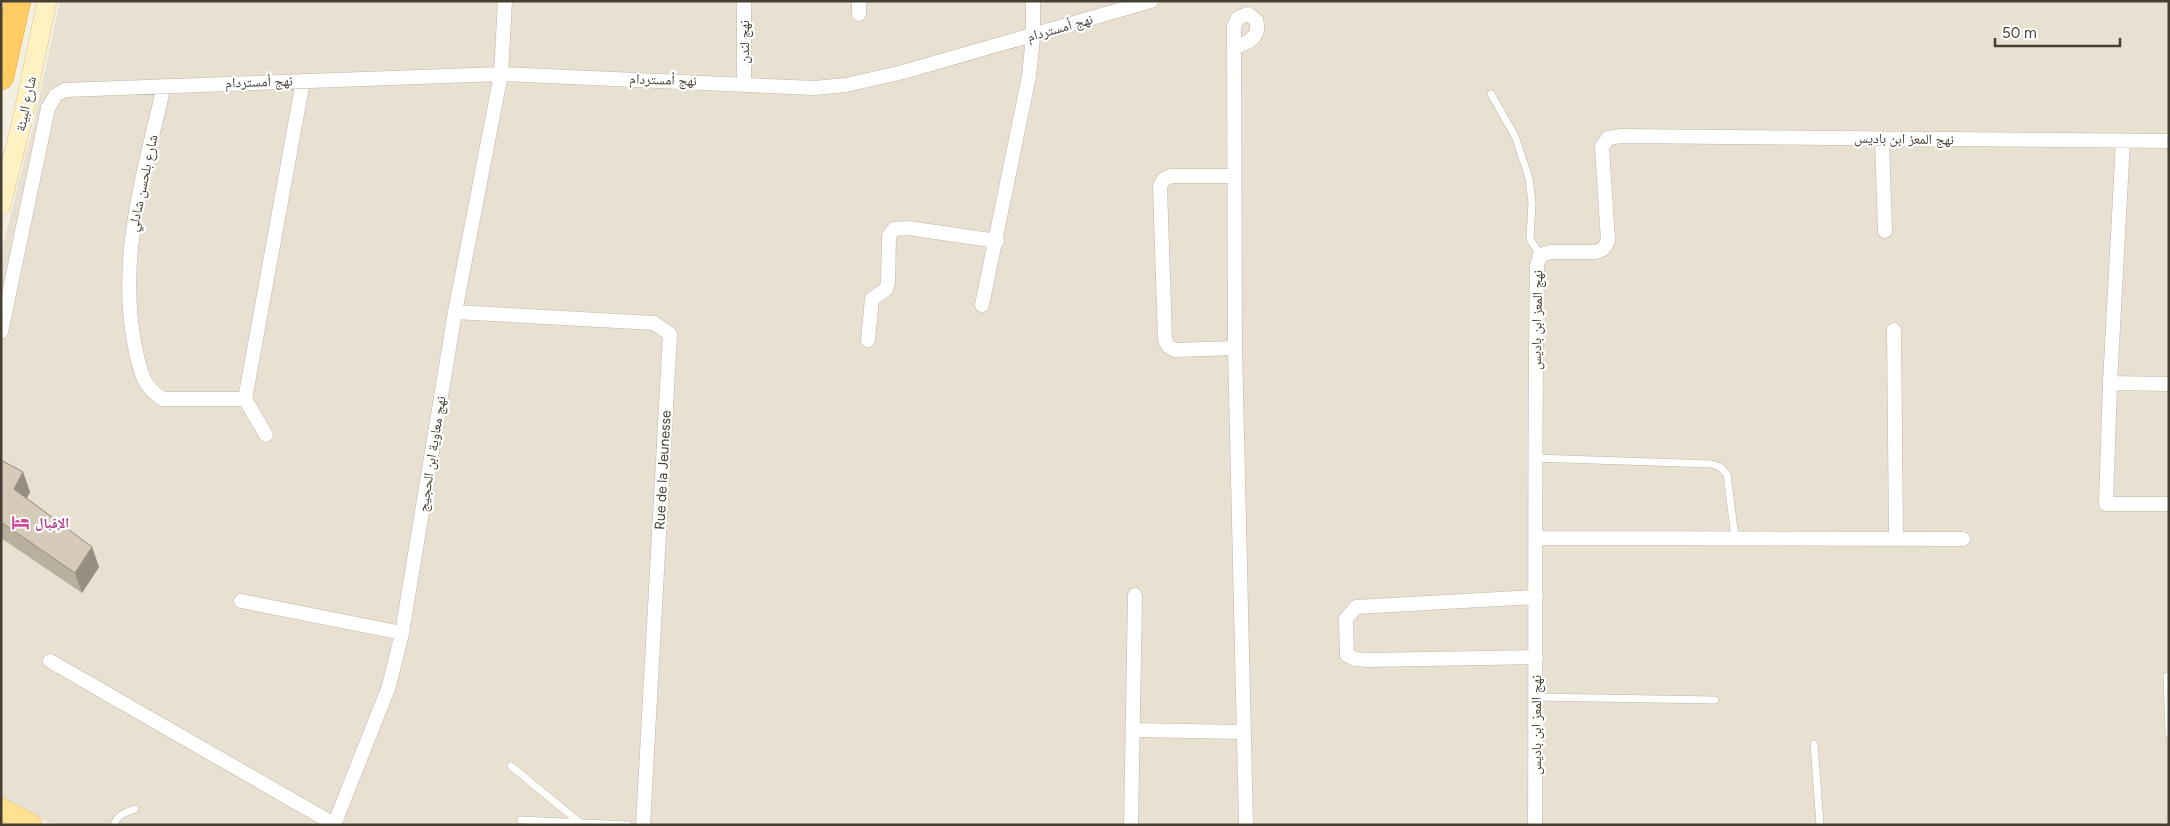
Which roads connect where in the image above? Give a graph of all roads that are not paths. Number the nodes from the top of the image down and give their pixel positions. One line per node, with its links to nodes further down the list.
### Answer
1 (18, 1): 10 (highway)
2 (47, 1): 19 (main road, شارع البيئة)
3 (505, 1): 9 (street, نهج معاوية ابن الحجيج)
4 (744, 1): 12 (street, نهج لندن)
5 (1033, 1): 7 (street)
6 (1151, 1): 7 (street, نهج أمستردام)
7 (1033, 36): 12 (street, نهج أمستردام); 21 (street)
8 (1234, 47): 18 (street)
9 (501, 74): 11 (street, نهج أمستردام); 12 (street, نهج أمستردام); 24 (street, نهج معاوية ابن الحجيج)
10 (1, 77)
11 (303, 81): 13 (street, نهج أمستردام); 31 (street)
12 (744, 84)
13 (164, 86): 26 (street, نهج أمستردام); 31 (street, شارع بلحسن شادلي)
14 (1491, 94): 22 (lane)
15 (1882, 139): 16 (street, نهج المعز ابن باديس); 20 (street); 22 (street, نهج المعز ابن باديس)
16 (2123, 141): 17 (street, نهج المعز ابن باديس); 29 (street)
17 (2169, 141)
18 (1233, 176): 28 (street); 28 (street)
19 (1, 205)
20 (1885, 231)
21 (997, 241): 23 (street); 27 (street)
22 (1540, 255): 33 (street, نهج المعز ابن باديس)
23 (982, 305)
24 (455, 312): 42 (street, نهج معاوية ابن الحجيج); 61 (street, Rue de la Jeunesse)
25 (1894, 330): 37 (street)
26 (1, 332)
27 (868, 340)
28 (1235, 348): 49 (street)
29 (2110, 383): 30 (street); 34 (street)
30 (2169, 384)
31 (245, 399): 32 (street)
32 (266, 435)
33 (1534, 458): 35 (street, نهج المعز ابن باديس); 36 (lane)
34 (2169, 504)
35 (1537, 538): 36 (street); 40 (street, نهج المعز ابن باديس)
36 (1735, 538): 37 (street)
37 (1896, 538): 38 (street)
38 (1963, 539)
39 (1135, 594): 48 (street)
40 (1536, 597): 43 (street, نهج المعز ابن باديس); 43 (street)
41 (241, 601): 42 (street)
42 (402, 633): 57 (street, نهج معاوية ابن الحجيج)
43 (1536, 657): 46 (street, نهج المعز ابن باديس)
44 (50, 661): 57 (street)
45 (2167, 676): 50 (lane)
46 (1536, 697): 47 (lane); 64 (street, نهج المعز ابن باديس)
47 (1715, 700)
48 (1134, 730): 49 (street); 62 (street)
49 (1244, 732): 63 (street)
50 (2169, 734)
51 (1814, 744): 65 (lane)
52 (511, 766): 56 (lane)
53 (1, 809): 58 (main road)
54 (135, 809): 59 (lane)
55 (521, 820): 56 (lane)
56 (580, 822): 60 (lane)
57 (334, 824)
58 (30, 825)
59 (114, 825)
60 (628, 825)
61 (643, 825)
62 (1130, 825)
63 (1246, 825)
64 (1535, 825)
65 (1820, 825)

